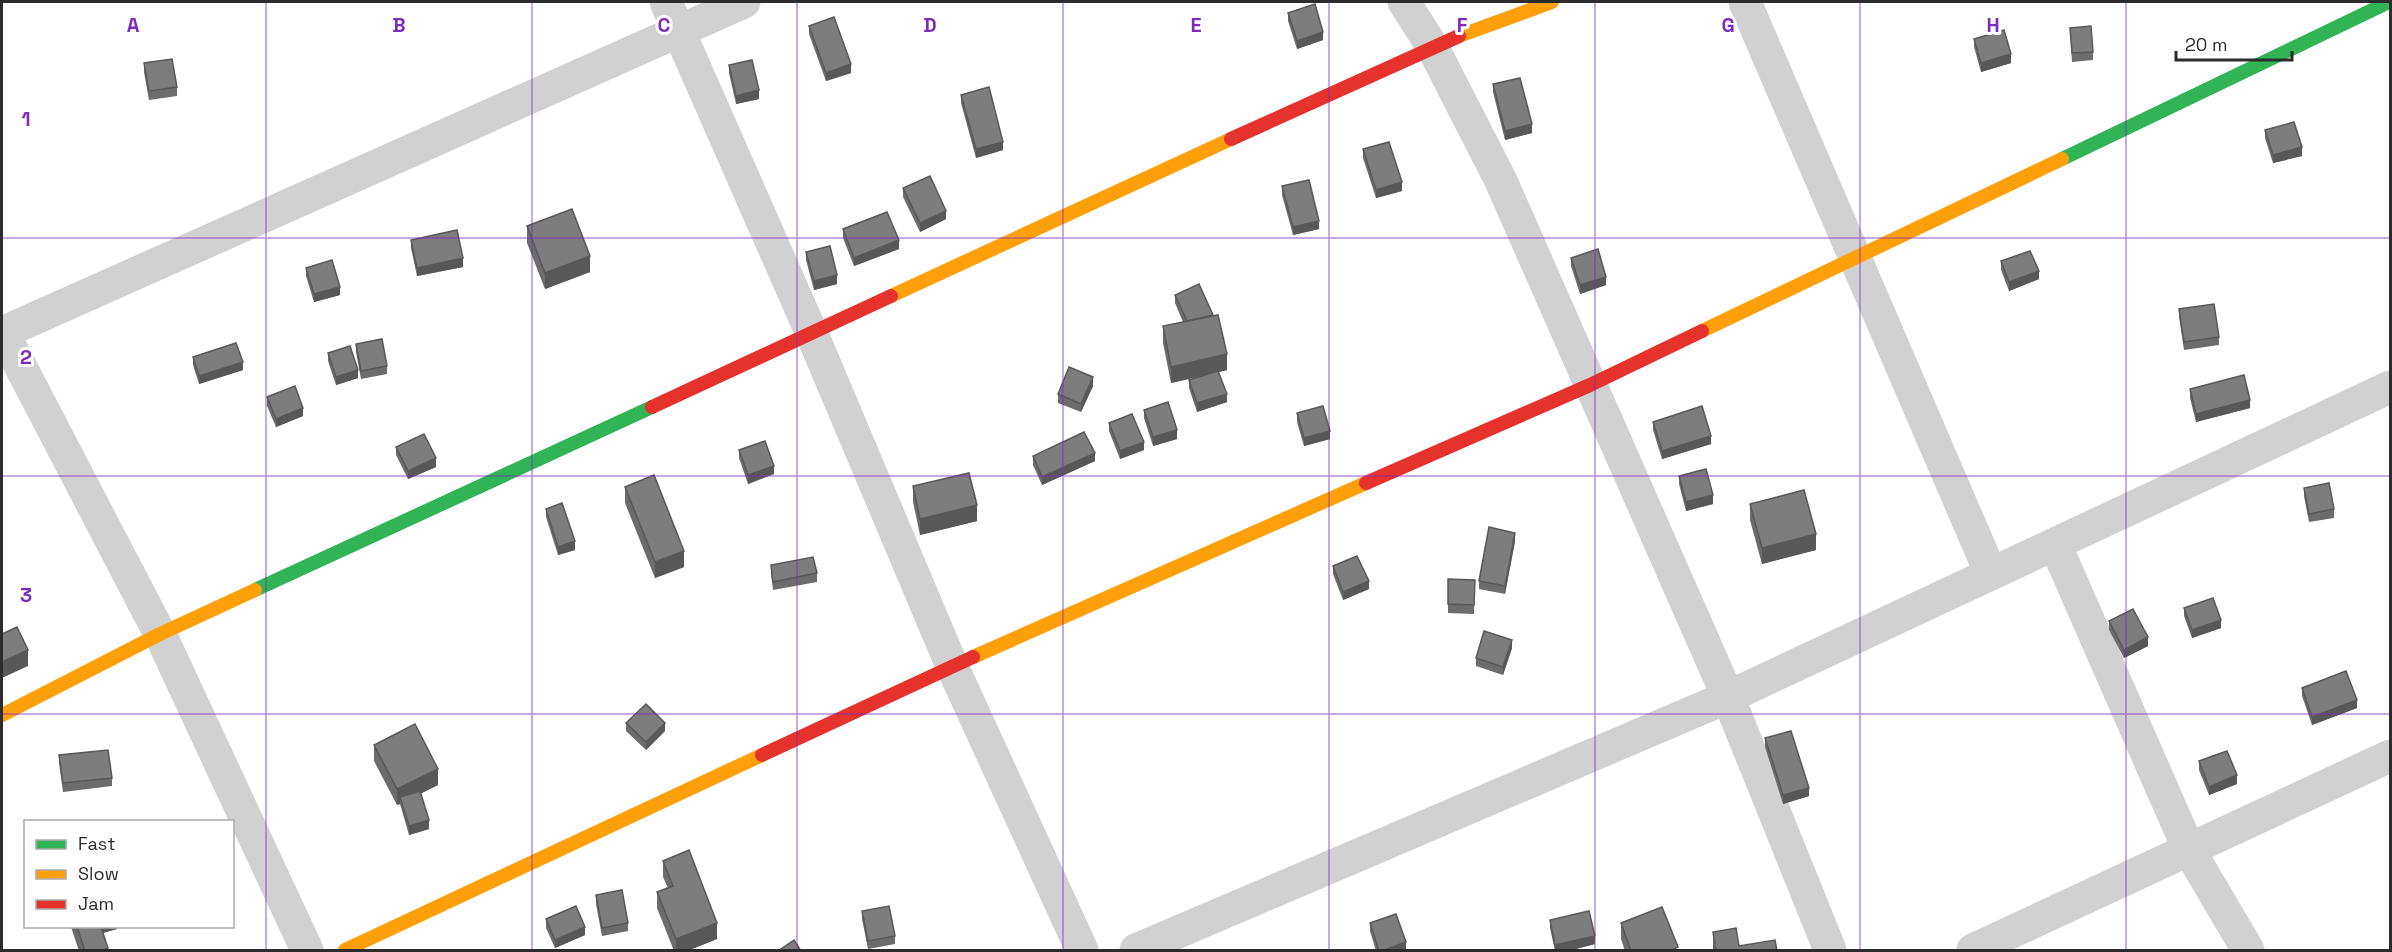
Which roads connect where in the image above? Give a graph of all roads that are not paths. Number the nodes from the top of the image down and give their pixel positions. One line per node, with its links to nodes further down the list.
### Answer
1 (666, 2): 7 (street)
2 (744, 2): 7 (street)
3 (1404, 2): 8 (street)
4 (1552, 2): 8 (street)
5 (1744, 2): 9 (street)
6 (2386, 8): 9 (street)
7 (679, 31): 10 (street); 11 (street)
8 (1432, 46): 11 (street); 12 (street)
9 (1856, 257): 12 (street); 15 (street)
10 (2, 332): 16 (street)
11 (812, 334): 16 (street); 17 (street)
12 (1590, 385): 17 (street); 18 (street)
13 (2391, 387): 14 (street)
14 (2055, 544): 15 (street); 21 (street)
15 (1991, 574): 18 (street)
16 (160, 634): 19 (street); 22 (street)
17 (952, 666): 23 (street); 24 (street)
18 (1728, 697): 25 (street); 26 (street)
19 (2, 715)
20 (2391, 756): 21 (street)
21 (2189, 850): 27 (street); 28 (street)
22 (307, 951)
23 (345, 951)
24 (1082, 951)
25 (1136, 951)
26 (1830, 951)
27 (1973, 951)
28 (2248, 951)

